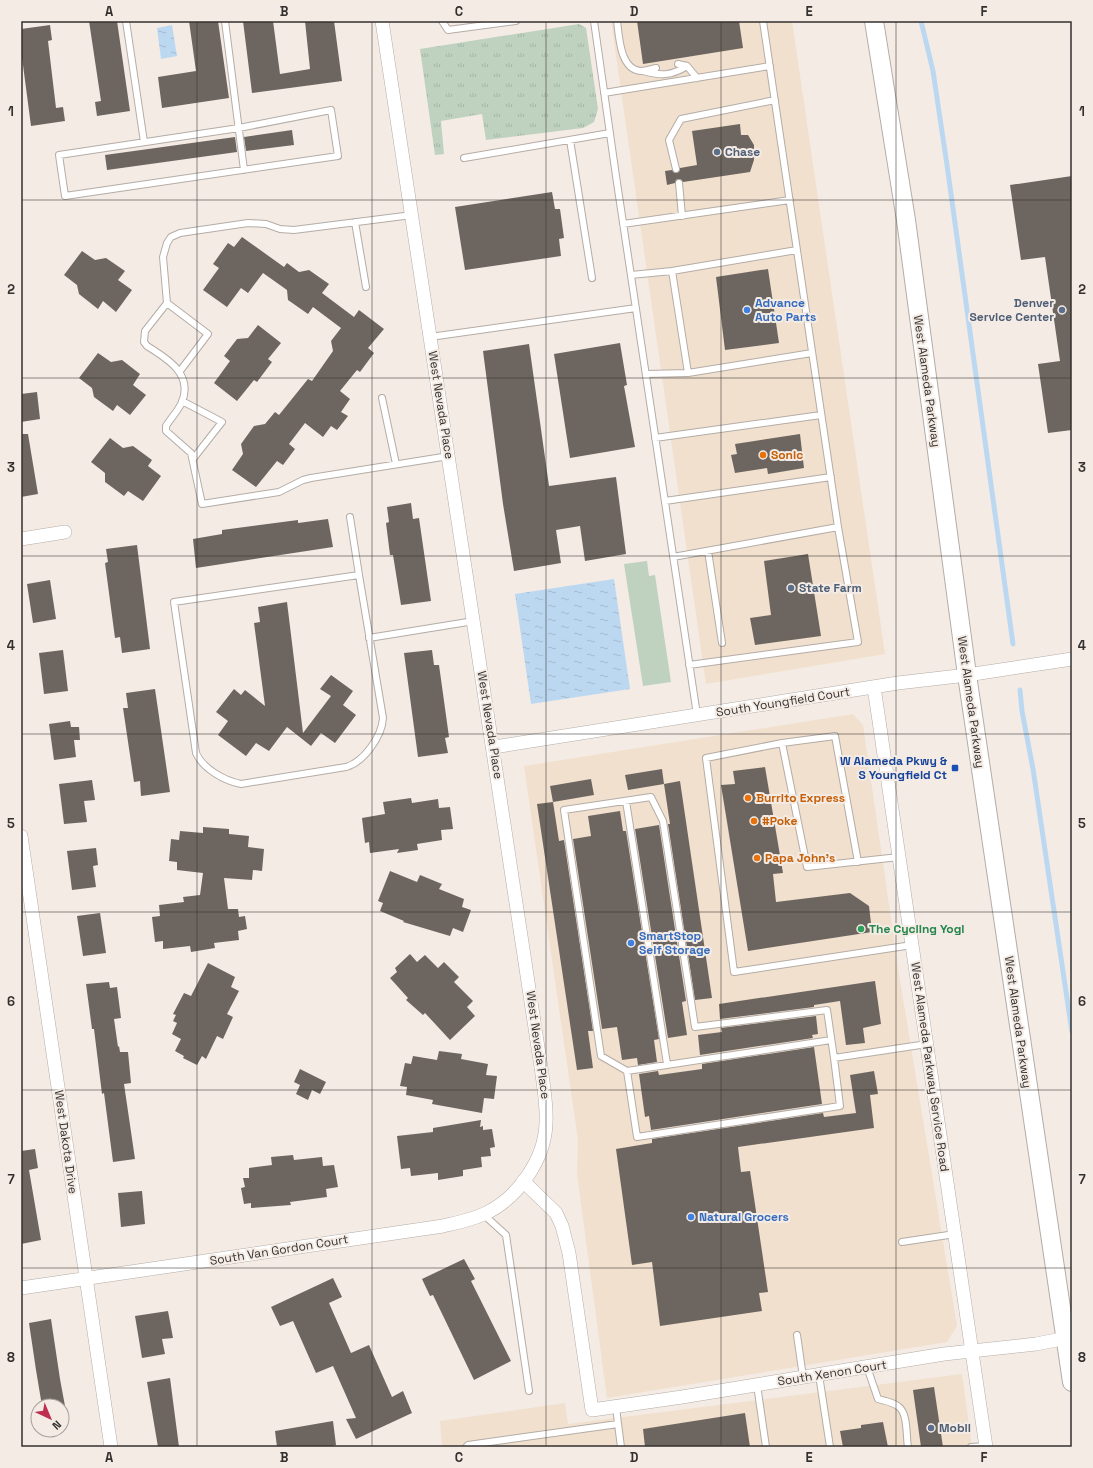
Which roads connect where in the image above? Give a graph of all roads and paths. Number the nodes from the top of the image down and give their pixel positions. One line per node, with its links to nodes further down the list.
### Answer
1 (126, 21): 21 (lane)
2 (225, 21): 18 (lane)
3 (382, 21): 27 (street, West Nevada Place)
4 (442, 21): 5 (lane)
5 (516, 21)
6 (594, 21): 16 (lane)
7 (617, 21): 14 (lane)
8 (763, 21): 12 (lane)
9 (874, 21): 64 (main road, West Alameda Parkway)
10 (678, 64): 11 (lane)
11 (688, 66): 14 (lane); 15 (lane)
12 (770, 66): 15 (lane); 17 (lane)
13 (656, 68): 14 (lane)
14 (641, 70)
15 (697, 78): 16 (lane)
16 (604, 93): 19 (lane)
17 (775, 100): 23 (lane); 26 (lane)
18 (239, 128): 21 (lane); 24 (lane); 24 (lane)
19 (610, 133): 20 (lane); 30 (lane)
20 (570, 140): 22 (lane); 34 (lane)
21 (144, 142): 24 (lane)
22 (464, 158)
23 (676, 169)
24 (244, 170)
25 (679, 183): 28 (lane)
26 (790, 200): 28 (lane); 31 (lane)
27 (412, 216): 29 (lane); 38 (street, West Nevada Place)
28 (682, 216): 30 (lane)
29 (355, 222): 35 (lane); 36 (lane)
30 (623, 224): 33 (lane)
31 (797, 250): 32 (lane); 39 (lane)
32 (672, 271): 33 (lane); 41 (lane)
33 (630, 275): 37 (lane)
34 (592, 278)
35 (366, 287)
36 (167, 303): 40 (lane); 40 (lane)
37 (636, 308): 38 (lane); 42 (lane)
38 (430, 337): 47 (street, West Nevada Place)
39 (812, 353): 41 (lane); 45 (lane)
40 (180, 371): 44 (lane)
41 (688, 373): 42 (lane)
42 (646, 374): 46 (lane)
43 (382, 398): 49 (lane)
44 (182, 401): 48 (lane); 48 (lane)
45 (821, 415): 46 (lane); 50 (lane)
46 (655, 438): 51 (lane)
47 (449, 456): 49 (lane); 59 (street, West Nevada Place)
48 (193, 459): 49 (lane)
49 (396, 464)
50 (830, 477): 51 (lane); 53 (lane)
51 (665, 502): 57 (lane)
52 (350, 517): 58 (lane)
53 (838, 527): 56 (lane); 63 (lane)
54 (65, 532): 55 (street)
55 (21, 539)
56 (708, 551): 57 (lane); 61 (lane)
57 (673, 557): 63 (lane)
58 (359, 575): 60 (lane); 60 (lane)
59 (474, 621): 60 (lane); 68 (street, West Nevada Place)
60 (369, 638)
61 (722, 643)
62 (1072, 659): 64 (street, South Youngfield Court)
63 (689, 665): 66 (lane)
64 (967, 676): 65 (street, South Youngfield Court); 86 (main road, West Alameda Parkway)
65 (874, 687): 66 (street, South Youngfield Court); 71 (street, West Alameda Parkway Service Road)
66 (697, 715): 68 (street, South Youngfield Court)
67 (782, 743): 72 (lane); 72 (lane); 73 (lane)
68 (494, 747): 79 (street, West Nevada Place)
69 (626, 800): 74 (lane); 77 (lane); 78 (lane)
70 (21, 836): 83 (street, West Dakota Drive)
71 (899, 857): 72 (lane); 73 (street, West Alameda Parkway Service Road)
72 (858, 862)
73 (912, 945): 75 (street, West Alameda Parkway Service Road)
74 (830, 1040): 76 (lane); 77 (lane)
75 (927, 1044): 76 (lane); 81 (street, West Alameda Parkway Service Road)
76 (834, 1058): 78 (lane)
77 (667, 1064): 78 (lane)
78 (627, 1071)
79 (523, 1181): 80 (street, South Van Gordon Court); 94 (street, South Xenon Court)
80 (483, 1214): 83 (street, South Van Gordon Court); 93 (lane)
81 (955, 1234): 82 (lane); 87 (street, West Alameda Parkway Service Road)
82 (902, 1242)
83 (86, 1279): 84 (street, South Van Gordon Court); 97 (street, West Dakota Drive)
84 (21, 1288)
85 (797, 1335): 90 (lane)
86 (1069, 1338): 87 (street, South Xenon Court); 91 (main road, West Alameda Parkway)
87 (972, 1350): 88 (street, South Xenon Court); 96 (street, West Alameda Parkway Service Road)
88 (867, 1367): 89 (street, South Xenon Court); 102 (lane)
89 (819, 1375): 90 (street, South Xenon Court); 101 (lane)
90 (803, 1377): 92 (street, South Xenon Court)
91 (1072, 1382)
92 (757, 1385): 94 (street, South Xenon Court); 100 (lane)
93 (529, 1391)
94 (616, 1406): 95 (lane)
95 (618, 1424): 98 (lane); 99 (lane)
96 (986, 1446): 103 (lane)
97 (111, 1447)
98 (466, 1447)
99 (621, 1447)
100 (766, 1447)
101 (830, 1447)
102 (908, 1447)
103 (971, 1447)

